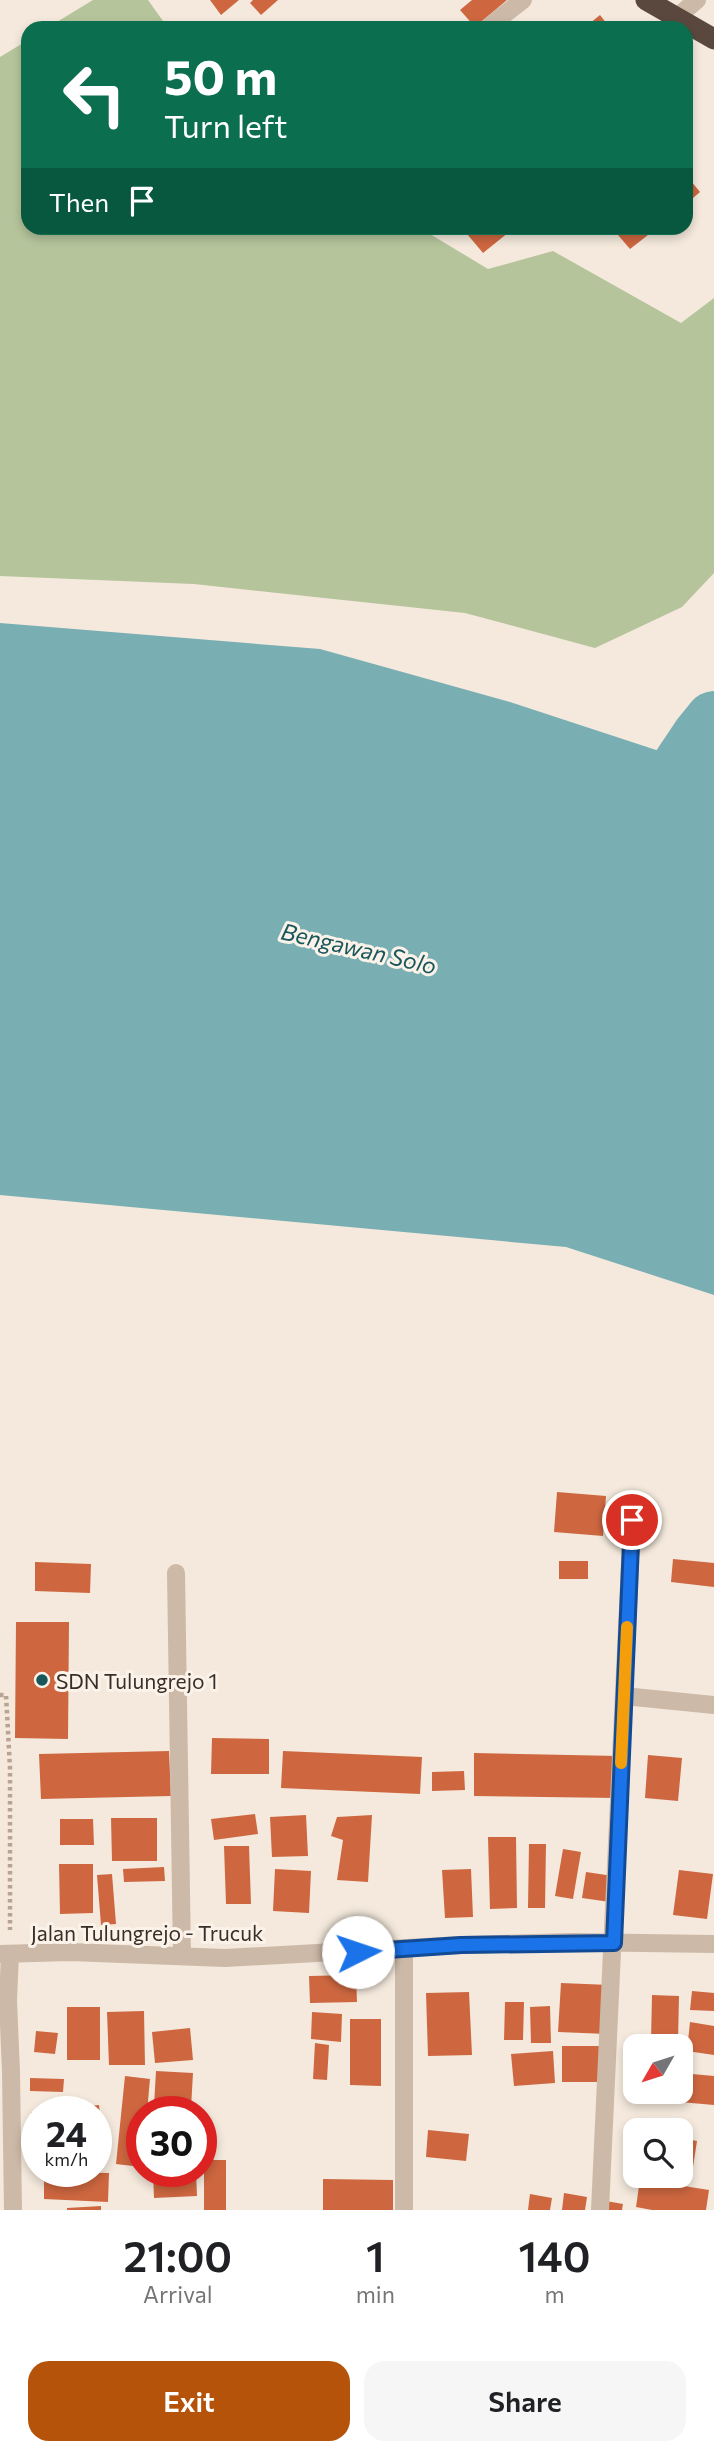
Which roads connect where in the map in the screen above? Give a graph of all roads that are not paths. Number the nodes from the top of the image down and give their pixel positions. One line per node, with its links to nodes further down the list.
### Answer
1 (523, 0): 5 (street)
2 (646, 0): 4 (highway)
3 (697, 0): 4 (street)
4 (676, 18): 6 (highway)
5 (496, 21)
6 (681, 21)
7 (693, 27): 8 (highway)
8 (714, 39)
9 (632, 1520): 11 (street)
10 (176, 1573): 17 (street)
11 (624, 1696): 12 (street); 13 (street)
12 (714, 1704)
13 (614, 1943): 14 (street, Jalan Tulungrejo - Trucuk); 15 (street, Jalan Tulungrejo - Trucuk); 20 (street)
14 (714, 1944)
15 (404, 1948): 17 (street, Jalan Tulungrejo - Trucuk); 19 (street)
16 (5, 1954): 17 (street, Jalan Tulungrejo - Trucuk); 18 (street)
17 (182, 1956)
18 (13, 2210)
19 (404, 2210)
20 (600, 2210)

